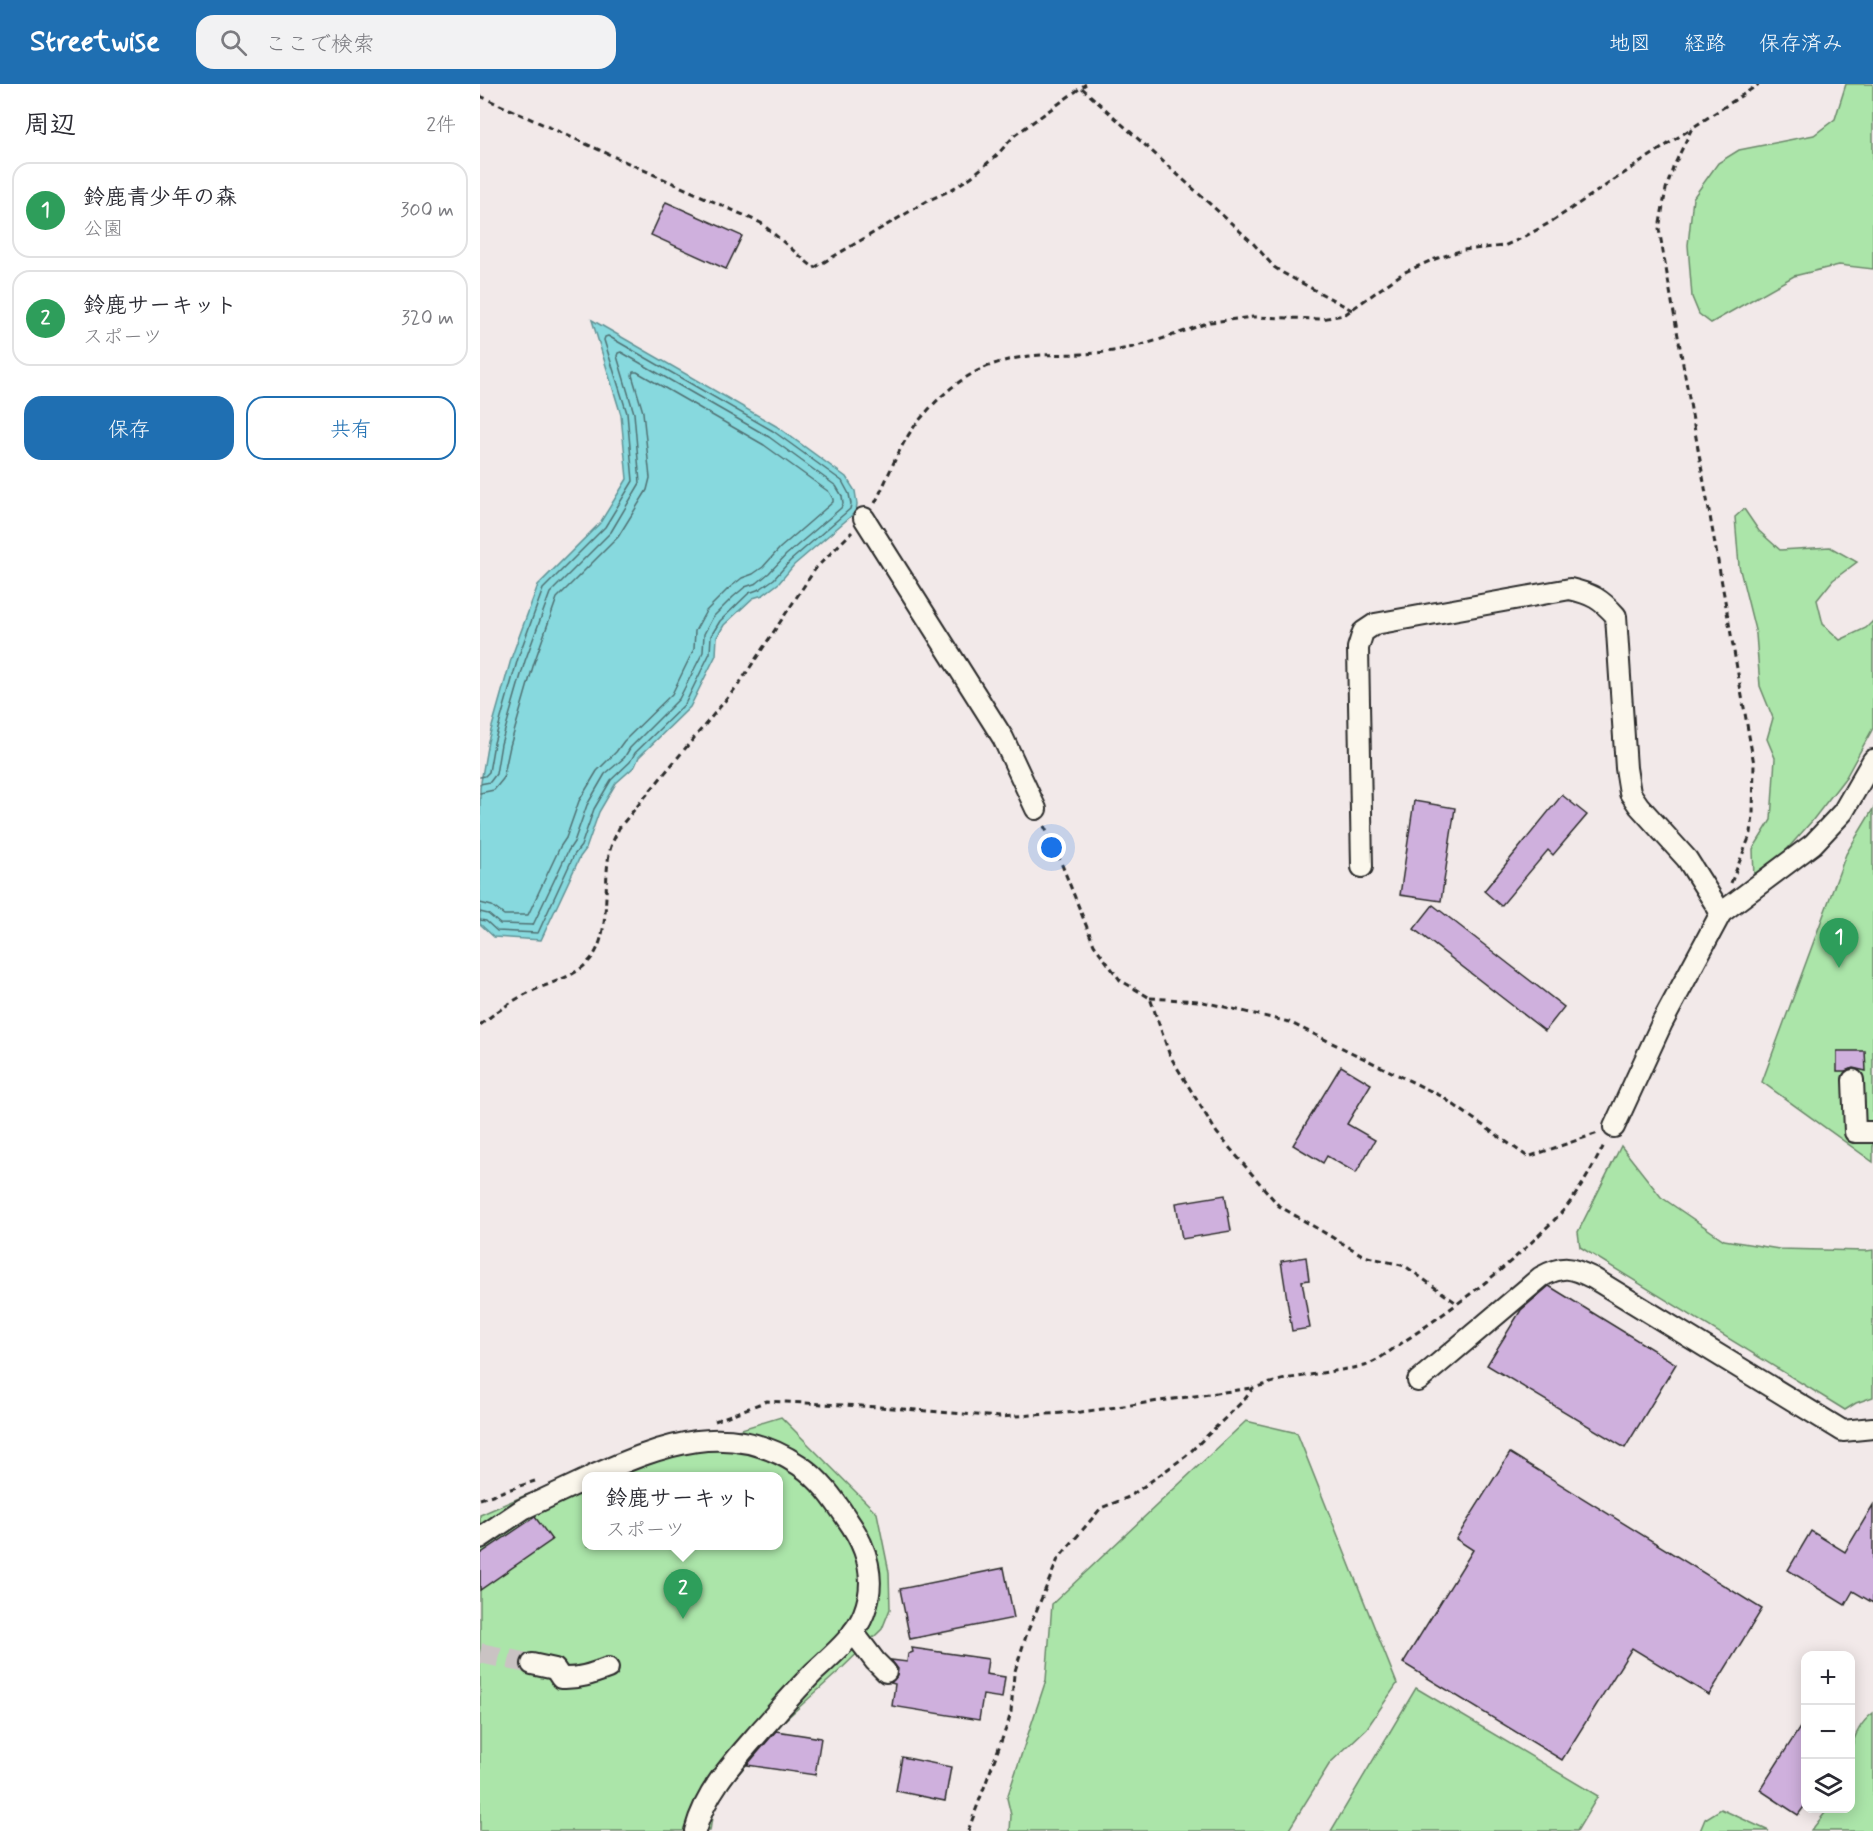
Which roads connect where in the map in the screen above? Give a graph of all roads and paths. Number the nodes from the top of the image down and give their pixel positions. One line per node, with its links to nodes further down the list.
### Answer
1 (1086, 84): 3 (path)
2 (1759, 84): 5 (path)
3 (1082, 88): 4 (path); 6 (path)
4 (480, 96)
5 (1692, 128): 6 (path); 11 (path)
6 (1352, 310): 7 (path)
7 (864, 518): 9 (lane); 14 (path)
8 (1873, 760): 12 (lane)
9 (1036, 809): 13 (path)
10 (1362, 867): 12 (lane)
11 (1730, 885)
12 (1721, 913): 16 (lane)
13 (1150, 998): 16 (path); 18 (path)
14 (480, 1024)
15 (1853, 1080): 17 (lane)
16 (1614, 1127): 18 (path)
17 (1873, 1132)
18 (1458, 1304): 20 (path)
19 (1418, 1381): 22 (lane)
20 (1253, 1388): 21 (path); 33 (path)
21 (715, 1421)
22 (1873, 1428)
23 (601, 1472): 28 (lane)
24 (543, 1479): 26 (path)
25 (582, 1481): 27 (lane)
26 (480, 1499)
27 (480, 1538)
28 (853, 1632): 31 (lane); 32 (lane)
29 (532, 1664): 30 (lane)
30 (608, 1668)
31 (886, 1672)
32 (695, 1831)
33 (968, 1831)

